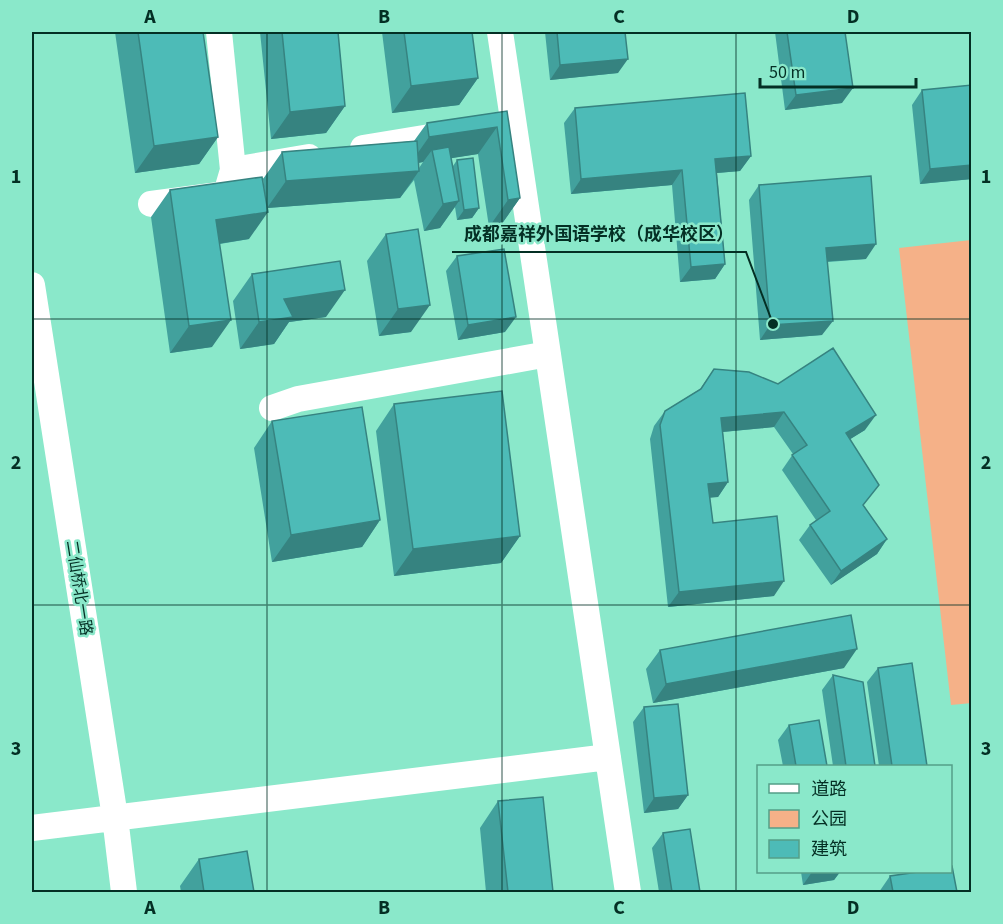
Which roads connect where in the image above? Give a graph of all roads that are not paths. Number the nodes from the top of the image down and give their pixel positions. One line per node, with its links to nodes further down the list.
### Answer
1 (219, 32): 4 (street)
2 (500, 32): 3 (street)
3 (490, 127): 4 (street); 7 (street)
4 (233, 170): 5 (street)
5 (151, 204)
6 (32, 285): 10 (street, 二仙桥北一路)
7 (548, 354): 8 (street); 9 (street)
8 (272, 408)
9 (608, 757): 10 (street); 13 (street)
10 (115, 818): 11 (street); 12 (street, 二仙桥北一路)
11 (32, 828)
12 (124, 892)
13 (628, 892)

